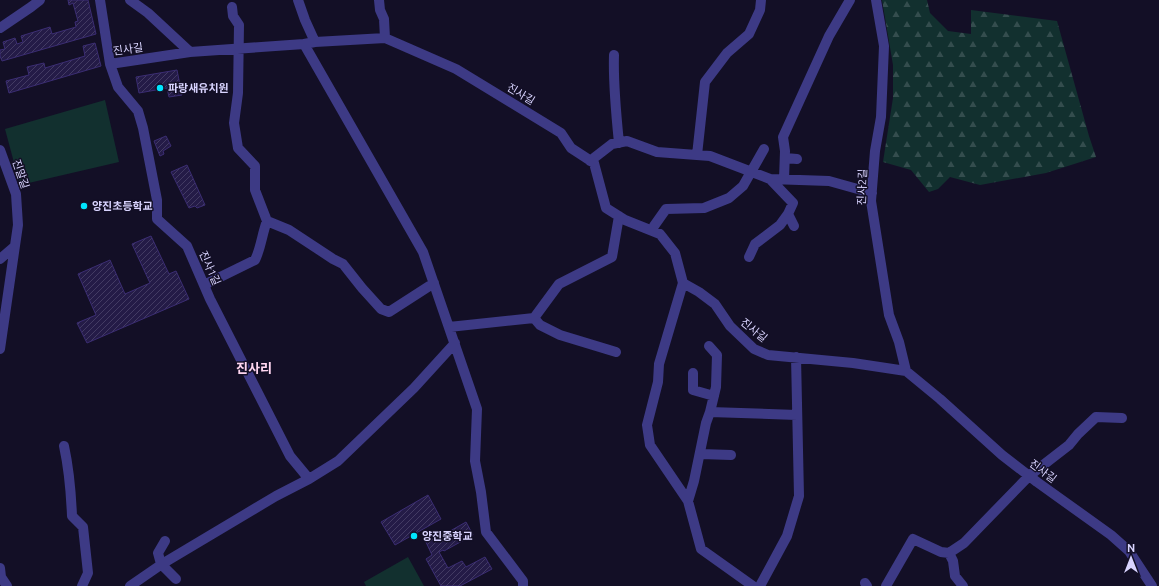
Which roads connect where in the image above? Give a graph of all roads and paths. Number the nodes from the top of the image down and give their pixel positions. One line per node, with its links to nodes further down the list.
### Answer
1 (40, 0): 10 (street)
2 (100, 0): 17 (street, 진사길)
3 (130, 0): 15 (street)
4 (298, 0): 12 (street)
5 (379, 0): 11 (street)
6 (761, 0): 21 (street)
7 (850, 0): 22 (street)
8 (876, 0): 28 (street, 진사2길)
9 (232, 7): 14 (street)
10 (0, 28)
11 (385, 38): 12 (street, 진사길); 24 (street, 진사길)
12 (315, 42): 13 (street, 진사길)
13 (304, 44): 14 (street, 진사길); 37 (street)
14 (239, 48): 15 (street, 진사길); 31 (street)
15 (190, 52): 17 (street, 진사길)
16 (614, 55): 18 (street)
17 (110, 64): 39 (street, 진사1길)
18 (619, 143): 21 (street); 24 (street)
19 (764, 149): 25 (street)
20 (0, 150): 34 (street, 진말길)
21 (697, 155): 25 (street)
22 (785, 158): 23 (street); 27 (street)
23 (797, 159)
24 (590, 161): 30 (street)
25 (750, 171): 26 (street); 33 (street)
26 (770, 179): 27 (street); 29 (street)
27 (784, 179): 28 (street)
28 (872, 194): 47 (street, 진사2길)
29 (788, 214): 32 (street); 35 (street)
30 (619, 216): 33 (street); 40 (street)
31 (267, 221): 37 (street); 39 (street)
32 (794, 226)
33 (652, 231): 38 (street)
34 (14, 247): 36 (street); 44 (street, 진말길)
35 (749, 257)
36 (0, 260)
37 (434, 283): 41 (street)
38 (683, 283): 46 (street, 진사길); 58 (street)
39 (204, 285): 57 (street, 진사1길)
40 (534, 318): 41 (street); 45 (street)
41 (449, 327): 42 (street)
42 (455, 343): 57 (street); 67 (street)
43 (709, 346): 49 (street)
44 (0, 350)
45 (616, 352)
46 (796, 358): 47 (street, 진사길); 51 (street)
47 (906, 371): 56 (street, 진사길)
48 (693, 374): 49 (street)
49 (714, 396): 50 (street)
50 (710, 412): 51 (street); 54 (street)
51 (797, 415): 69 (street)
52 (1122, 418): 56 (street)
53 (64, 446): 65 (street)
54 (701, 454): 55 (street); 58 (street)
55 (731, 456)
56 (1029, 476): 60 (street); 72 (street, 진사길)
57 (309, 479): 61 (street)
58 (688, 500): 68 (street)
59 (165, 541): 61 (street)
60 (949, 553): 70 (street); 71 (street)
61 (161, 564): 63 (street); 66 (street)
62 (0, 568): 64 (street)
63 (176, 579)
64 (4, 584)
65 (82, 586)
66 (130, 586)
67 (523, 586)
68 (753, 586)
69 (760, 586)
70 (886, 586)
71 (963, 586)
72 (1152, 586)

